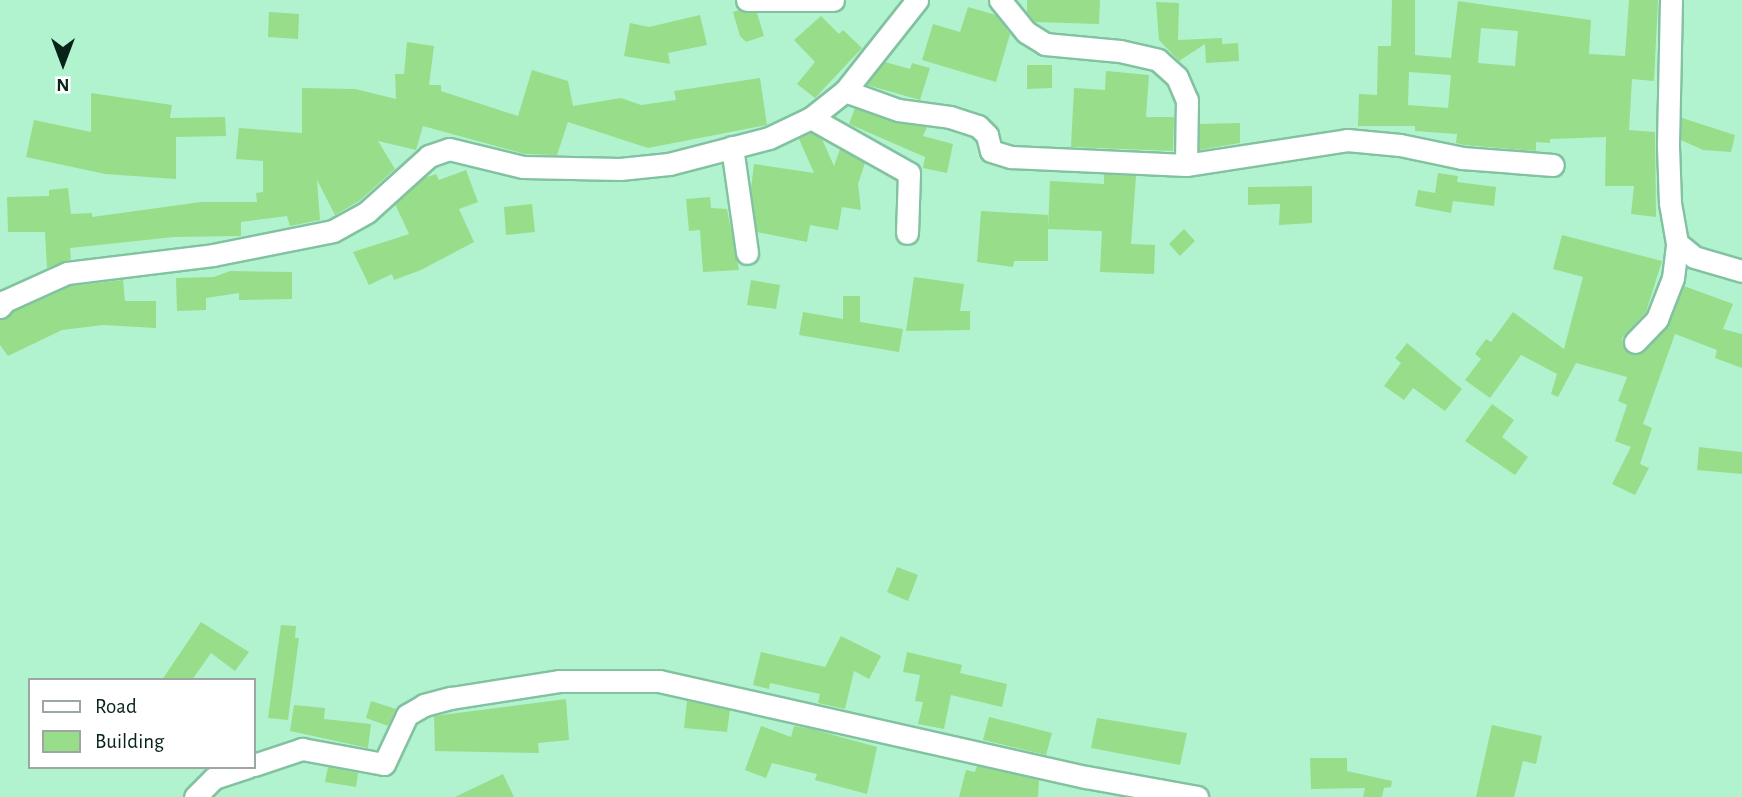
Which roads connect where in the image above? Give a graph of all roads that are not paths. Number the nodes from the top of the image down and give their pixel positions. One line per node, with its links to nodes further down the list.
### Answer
1 (747, 0): 2 (street)
2 (834, 0)
3 (917, 0): 6 (street)
4 (1000, 0): 9 (street)
5 (1671, 0): 12 (street)
6 (845, 90): 7 (street); 9 (street)
7 (811, 118): 8 (street); 11 (street)
8 (732, 147): 13 (street); 15 (street)
9 (1186, 165): 10 (street)
10 (1553, 165)
11 (907, 233)
12 (1677, 243): 14 (street); 16 (street)
13 (747, 253)
14 (1742, 271)
15 (0, 307)
16 (1635, 342)
17 (256, 764): 20 (street)
18 (242, 769): 19 (street)
19 (195, 797)
20 (1197, 797)

